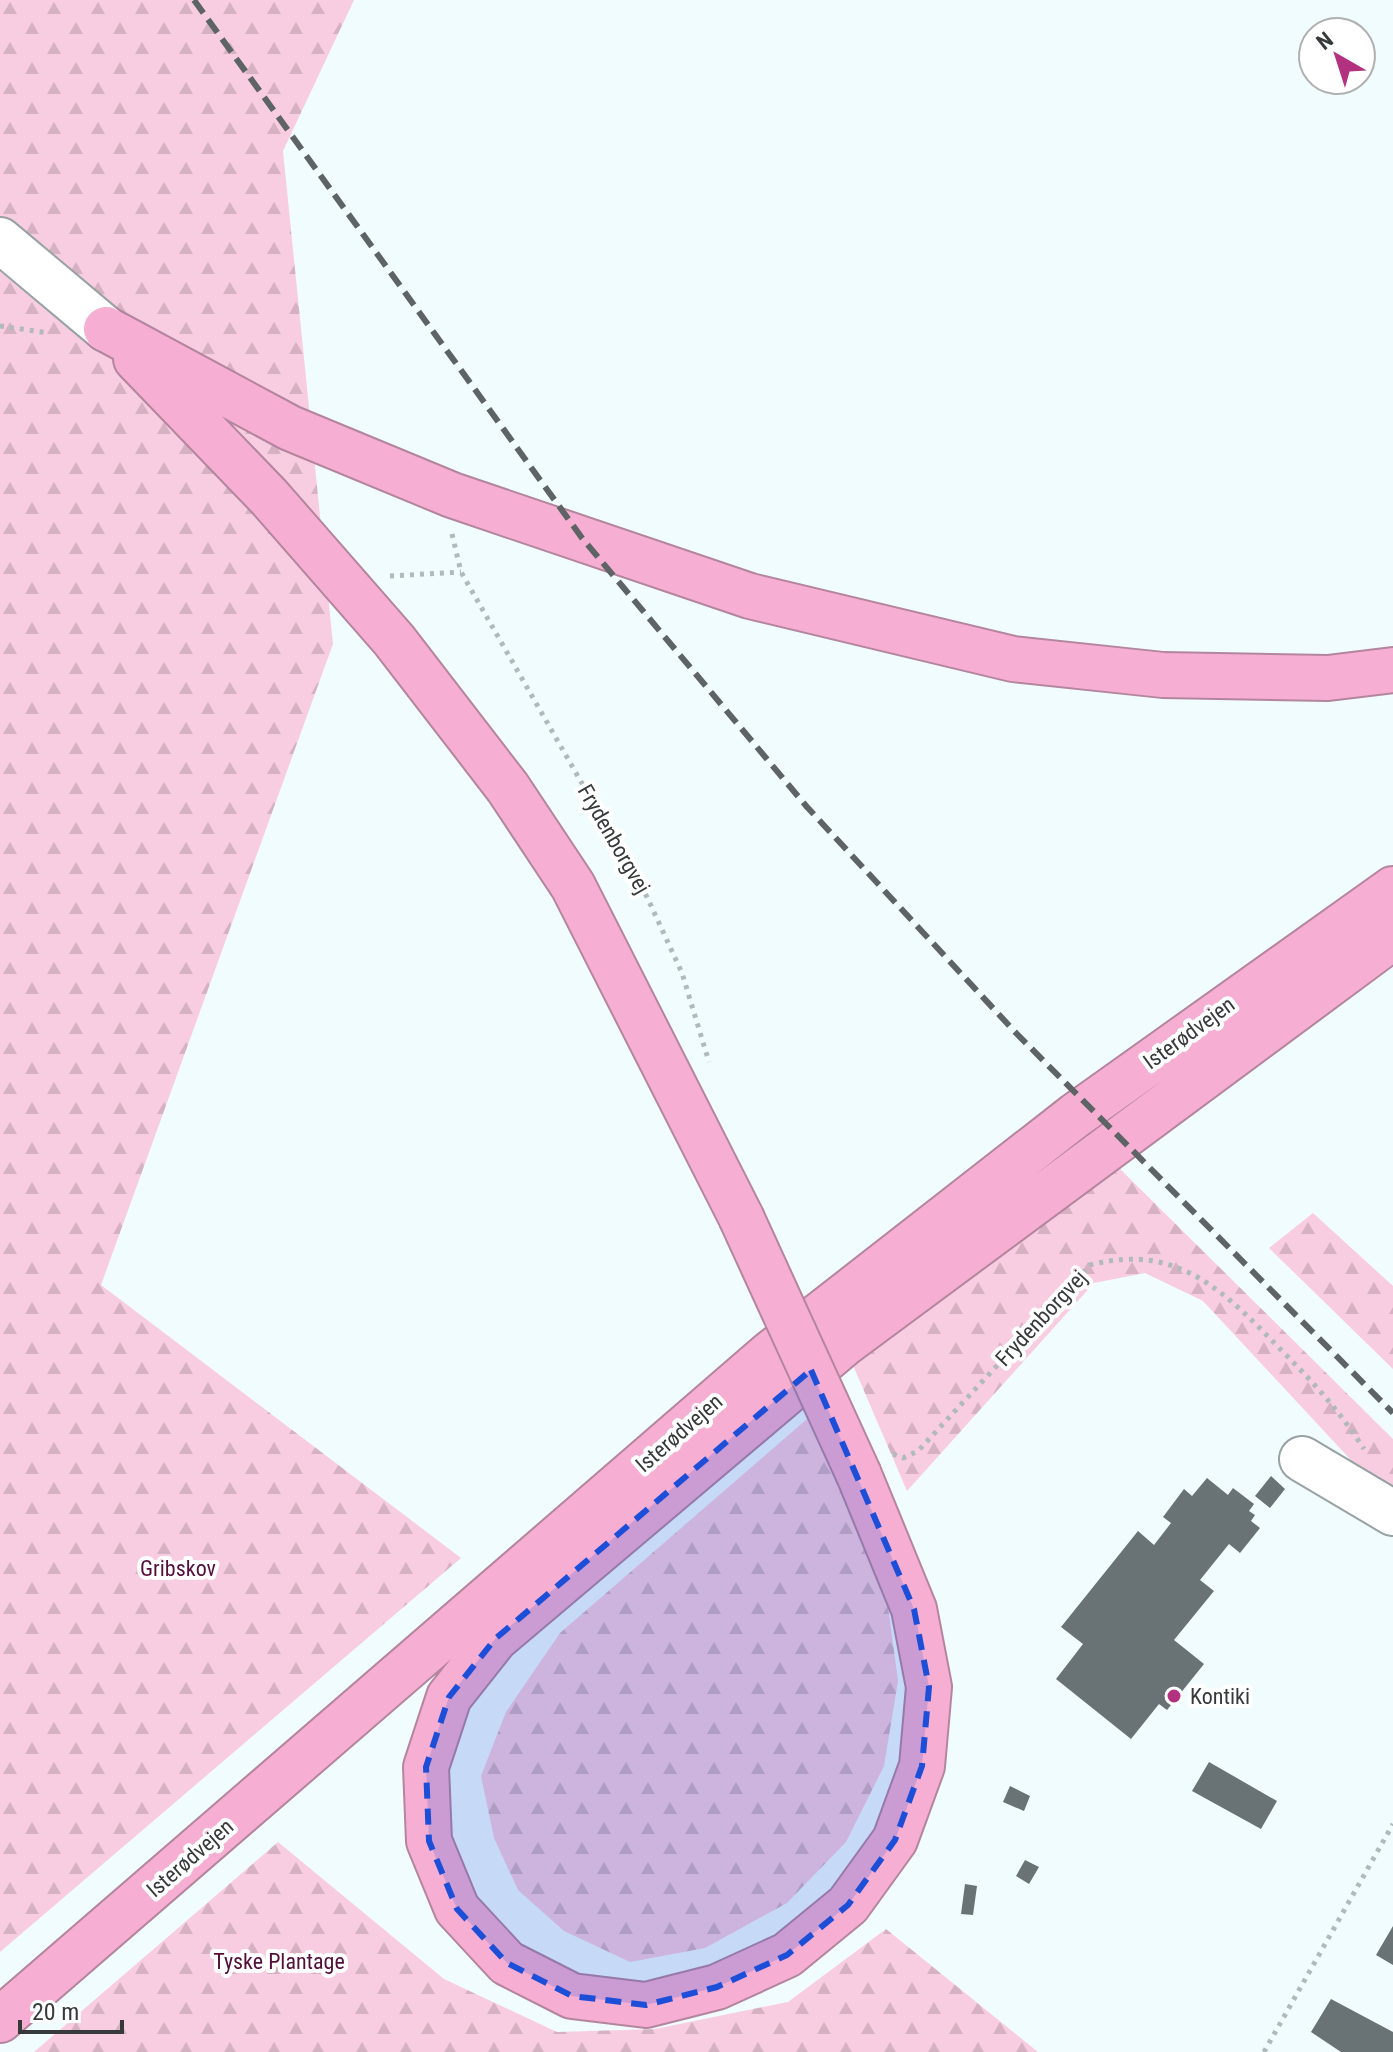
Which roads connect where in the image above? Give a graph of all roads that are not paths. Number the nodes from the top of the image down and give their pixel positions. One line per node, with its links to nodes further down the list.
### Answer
1 (0, 240): 2 (street)
2 (106, 329): 3 (highway); 5 (highway, bridge)
3 (1393, 670)
4 (1393, 889): 8 (highway, Isterødvejen)
5 (1393, 937)
6 (1302, 1459): 7 (street)
7 (1393, 1513)
8 (0, 2020)

